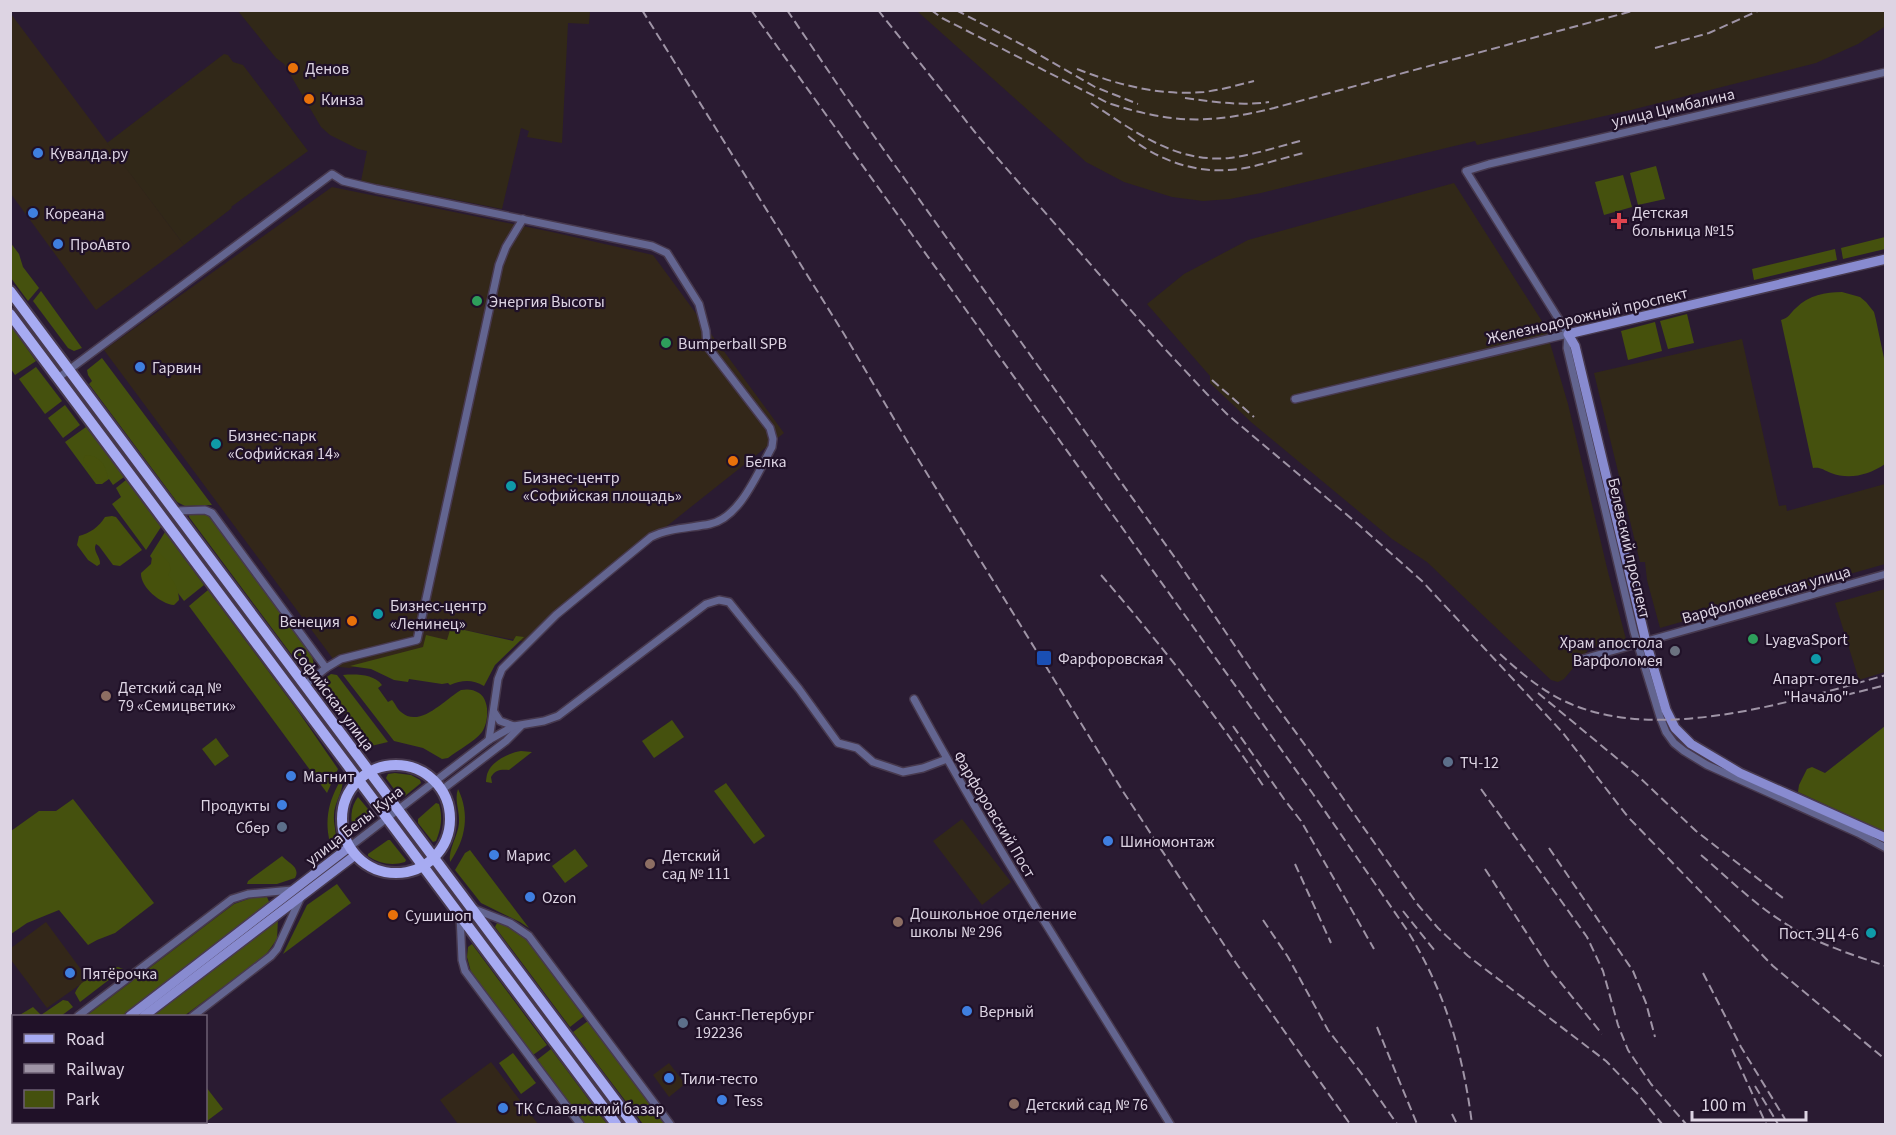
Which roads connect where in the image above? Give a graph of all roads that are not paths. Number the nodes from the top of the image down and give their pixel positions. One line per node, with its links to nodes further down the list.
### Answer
1 (1886, 72): 2 (street, улица Цимбалина)
2 (1466, 171): 7 (street, Белевский проспект)
3 (523, 219): 8 (street); 15 (street); 18 (street)
4 (1886, 259): 7 (street, Железнодорожный проспект)
5 (10, 291): 8 (main road, Софийская улица)
6 (10, 314): 9 (main road, Софийская улица)
7 (1568, 334): 10 (street, Железнодорожный проспект); 13 (street, Белевский проспект)
8 (69, 370): 9 (street); 11 (main road, Софийская улица)
9 (58, 378): 23 (main road, Софийская улица)
10 (1295, 399)
11 (175, 511): 15 (street); 16 (main road, Софийская улица)
12 (1886, 574): 13 (street, Варфоломеевская улица)
13 (1641, 643): 14 (street, Варфоломеевская улица); 27 (street, Белевский проспект); 28 (street, Белевский проспект)
14 (1584, 659)
15 (326, 668): 16 (street)
16 (305, 685): 22 (main road, Софийская улица)
17 (914, 699): 21 (street, Фарфоровский Пост)
18 (494, 712): 19 (street); 20 (street)
19 (518, 726): 20 (street, улица Белы Куна); 21 (street); 24 (street, улица Белы Куна)
20 (489, 740): 24 (street, улица Белы Куна)
21 (947, 759): 43 (street, Фарфоровский Пост)
22 (370, 771): 23 (main road); 24 (main road); 25 (main road, Софийская улица)
23 (358, 779): 26 (main road, Софийская улица); 29 (main road)
24 (439, 785): 25 (street, улица Белы Куна); 30 (main road)
25 (398, 810): 26 (street, улица Белы Куна); 30 (main road, Софийская улица)
26 (387, 819): 29 (street, улица Белы Куна); 31 (main road, Софийская улица)
27 (1886, 838)
28 (1886, 848)
29 (351, 852): 31 (main road); 32 (street, улица Белы Куна)
30 (434, 858): 31 (main road); 33 (main road, Софийская улица)
31 (424, 867): 34 (main road, Софийская улица)
32 (298, 893): 35 (street); 36 (street, улица Белы Куна); 37 (street, улица Белы Куна); 38 (street)
33 (472, 909): 41 (main road, Софийская улица); 42 (street)
34 (460, 915): 39 (street); 40 (main road, Софийская улица)
35 (81, 1015)
36 (133, 1015)
37 (146, 1015)
38 (196, 1015)
39 (580, 1125)
40 (616, 1125)
41 (633, 1125)
42 (670, 1125)
43 (1170, 1125)

